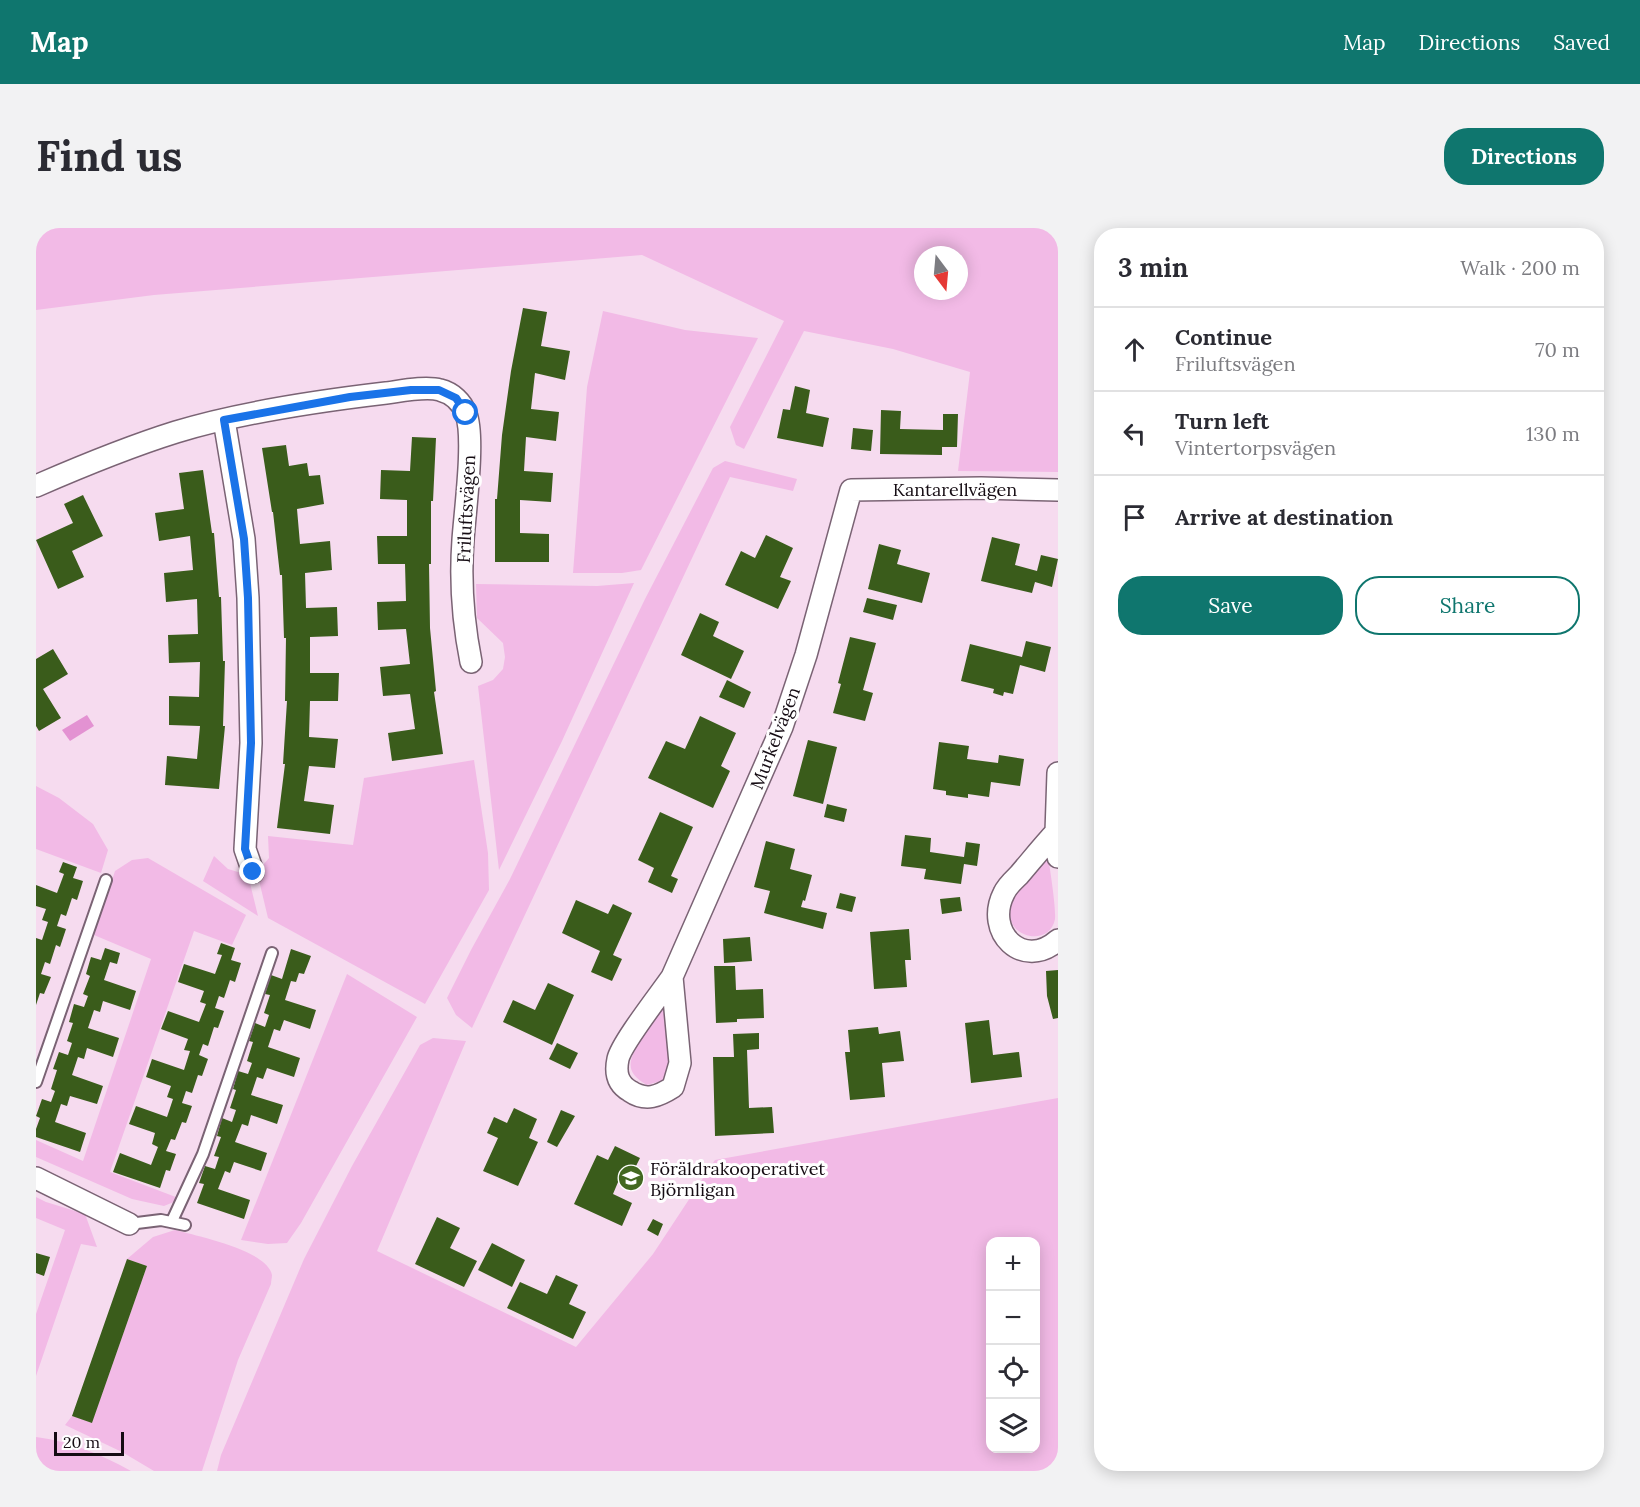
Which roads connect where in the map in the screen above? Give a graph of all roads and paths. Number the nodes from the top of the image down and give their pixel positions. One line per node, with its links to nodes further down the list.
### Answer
1 (224, 420): 2 (street, Friluftsvägen); 5 (street, Friluftsvägen); 9 (street)
2 (36, 486)
3 (851, 490): 4 (street, Kantarellvägen); 13 (street, Murkelvägen)
4 (1058, 490)
5 (471, 662)
6 (1058, 773): 7 (street)
7 (1056, 832): 8 (street); 11 (street)
8 (1058, 857)
9 (253, 872)
10 (106, 880): 14 (lane)
11 (1058, 940)
12 (272, 953): 16 (lane)
13 (672, 977): 13 (street, Murkelvägen)
14 (36, 1082)
15 (36, 1178): 17 (street)
16 (172, 1221): 17 (lane); 18 (lane)
17 (129, 1224)
18 (185, 1225)

